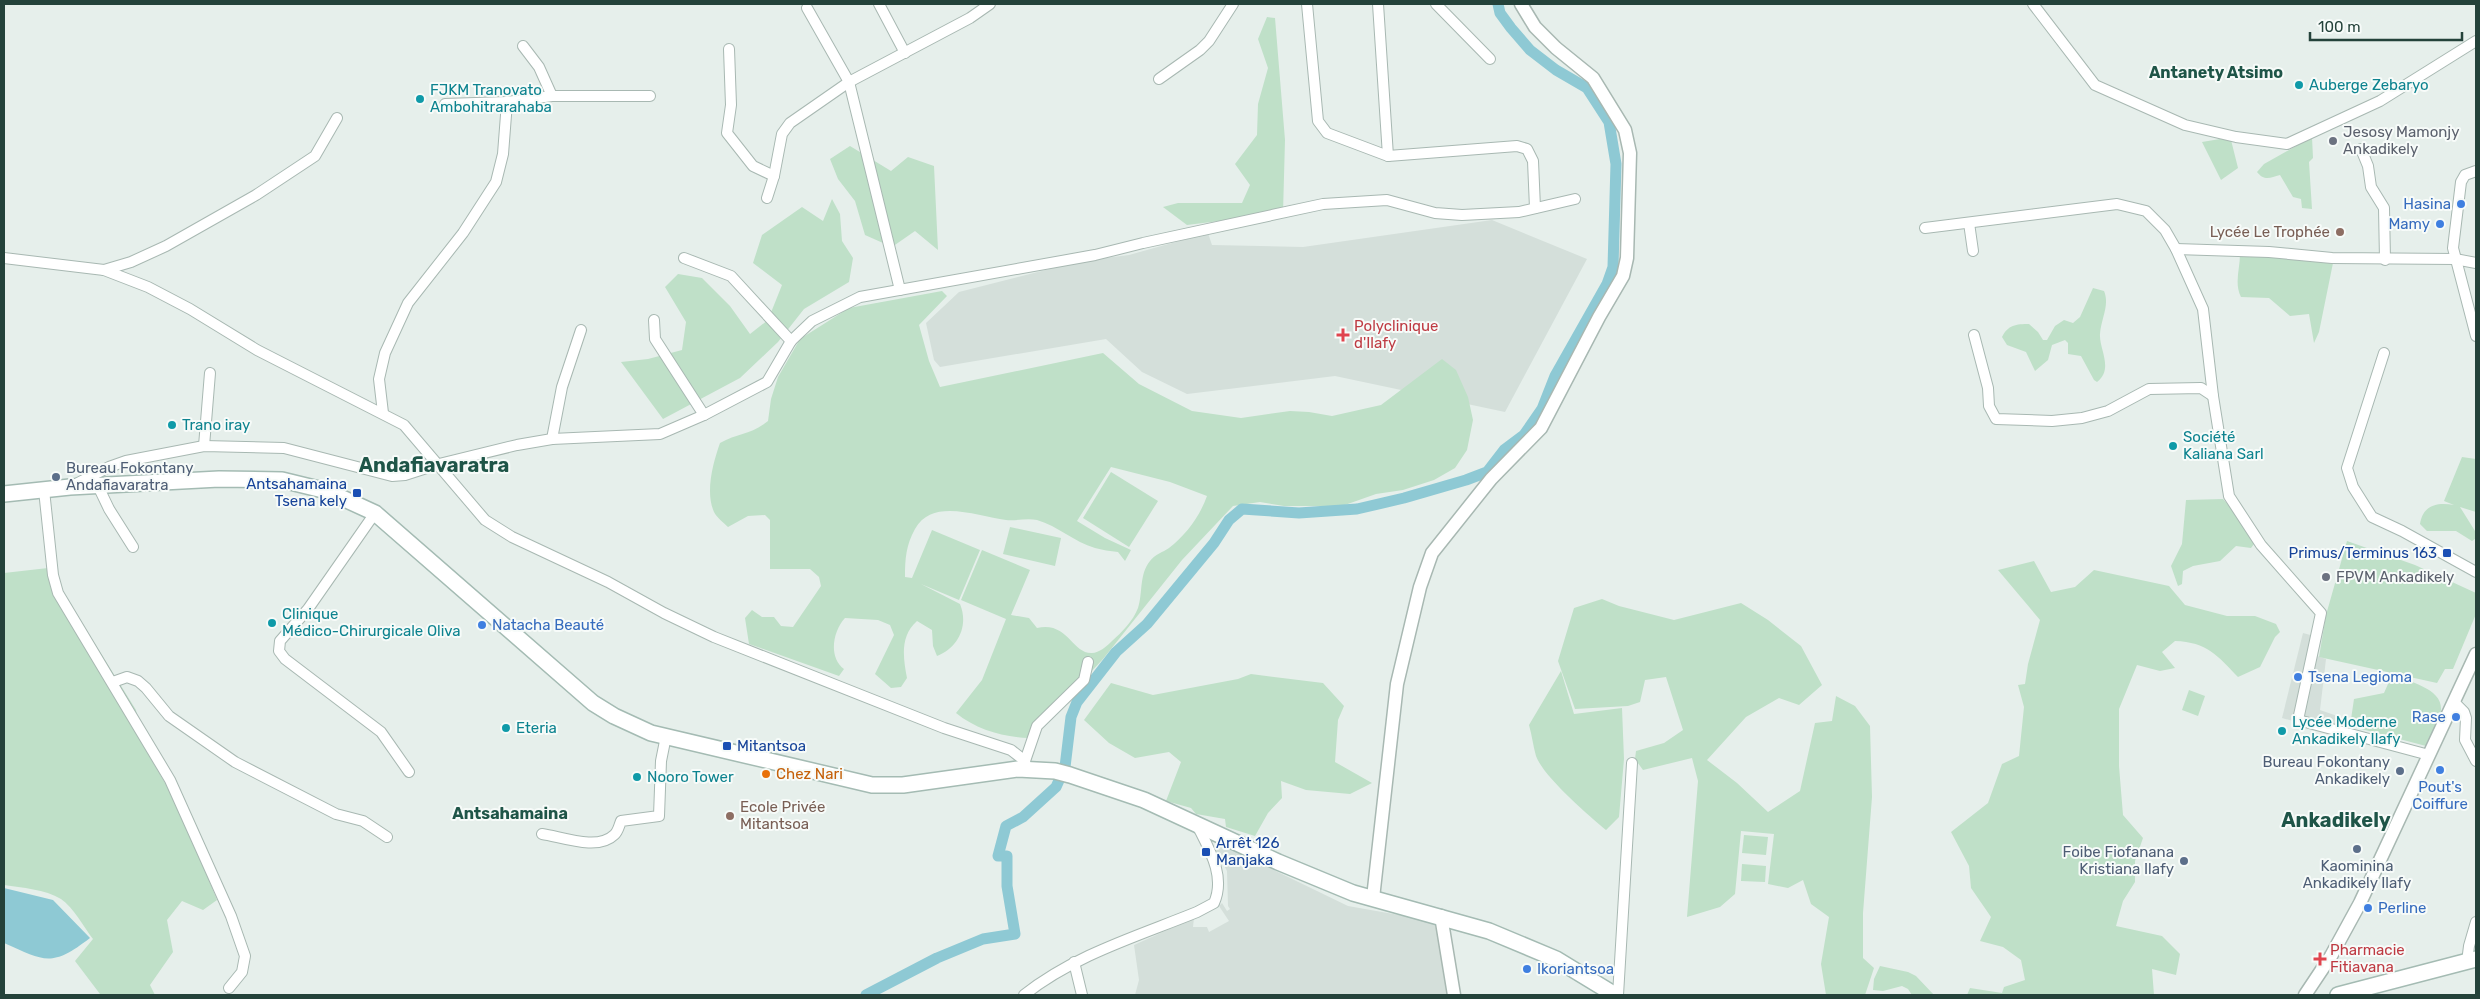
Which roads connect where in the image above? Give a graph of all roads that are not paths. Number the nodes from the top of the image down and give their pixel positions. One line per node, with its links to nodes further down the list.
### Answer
1 (879, 4): 13 (street)
2 (990, 4): 13 (street)
3 (1233, 4): 15 (street)
4 (1307, 4): 23 (street)
5 (1378, 4): 23 (street)
6 (1436, 4): 14 (street)
7 (1520, 4): 73 (street)
8 (2033, 4): 10 (street)
9 (807, 8): 16 (street)
10 (2476, 41)
11 (523, 46): 17 (street)
12 (729, 49): 25 (street)
13 (905, 53): 16 (street)
14 (1490, 59)
15 (1159, 79)
16 (849, 82): 25 (street); 39 (street)
17 (552, 96): 18 (street); 19 (street)
18 (650, 96)
19 (507, 102): 20 (street); 48 (street)
20 (445, 104)
21 (337, 118): 38 (street)
22 (2361, 150): 35 (street)
23 (1388, 156): 28 (street)
24 (2476, 171): 36 (street)
25 (774, 176): 26 (street)
26 (767, 198)
27 (1575, 199): 28 (street)
28 (1535, 208): 39 (street)
29 (1968, 223): 30 (street); 31 (street); 32 (street)
30 (1925, 228)
31 (2176, 249): 35 (street); 47 (street)
32 (1973, 251)
33 (4, 258): 38 (street)
34 (684, 258): 44 (street)
35 (2385, 260): 36 (street)
36 (2455, 260): 37 (street); 43 (street)
37 (2476, 263)
38 (104, 270): 48 (street)
39 (900, 290): 44 (street)
40 (654, 320): 49 (street)
41 (581, 330): 50 (street)
42 (1974, 335): 47 (street)
43 (2476, 336)
44 (791, 340): 49 (street)
45 (2384, 354): 59 (street)
46 (210, 373): 51 (street)
47 (2212, 396): 65 (street)
48 (383, 413): 52 (street)
49 (704, 415): 50 (street)
50 (552, 439): 52 (street)
51 (204, 446): 52 (street); 54 (street)
52 (439, 464): 68 (street)
53 (98, 486): 54 (main road); 57 (main road); 58 (street)
54 (70, 487): 55 (main road)
55 (44, 490): 56 (main road); 62 (street)
56 (4, 494)
57 (375, 512): 64 (main road); 69 (street)
58 (133, 547)
59 (2476, 572)
60 (2476, 654): 63 (street)
61 (1088, 662): 68 (street)
62 (113, 682): 72 (street); 78 (street)
63 (2455, 702): 65 (street); 66 (street)
64 (666, 736): 68 (main road); 71 (street)
65 (2429, 755): 83 (street)
66 (2476, 761)
67 (1632, 763): 82 (street)
68 (1025, 765): 70 (main road)
69 (409, 772)
70 (1196, 822): 73 (main road); 77 (street)
71 (542, 834)
72 (387, 837)
73 (1373, 898): 74 (main road)
74 (1441, 916): 81 (street); 82 (main road)
75 (2476, 922): 76 (street)
76 (2472, 960): 84 (main road)
77 (1074, 962): 79 (street); 80 (street)
78 (230, 988)
79 (1024, 995)
80 (1082, 995)
81 (1454, 995)
82 (1616, 995)
83 (2305, 995)
84 (2338, 995)

